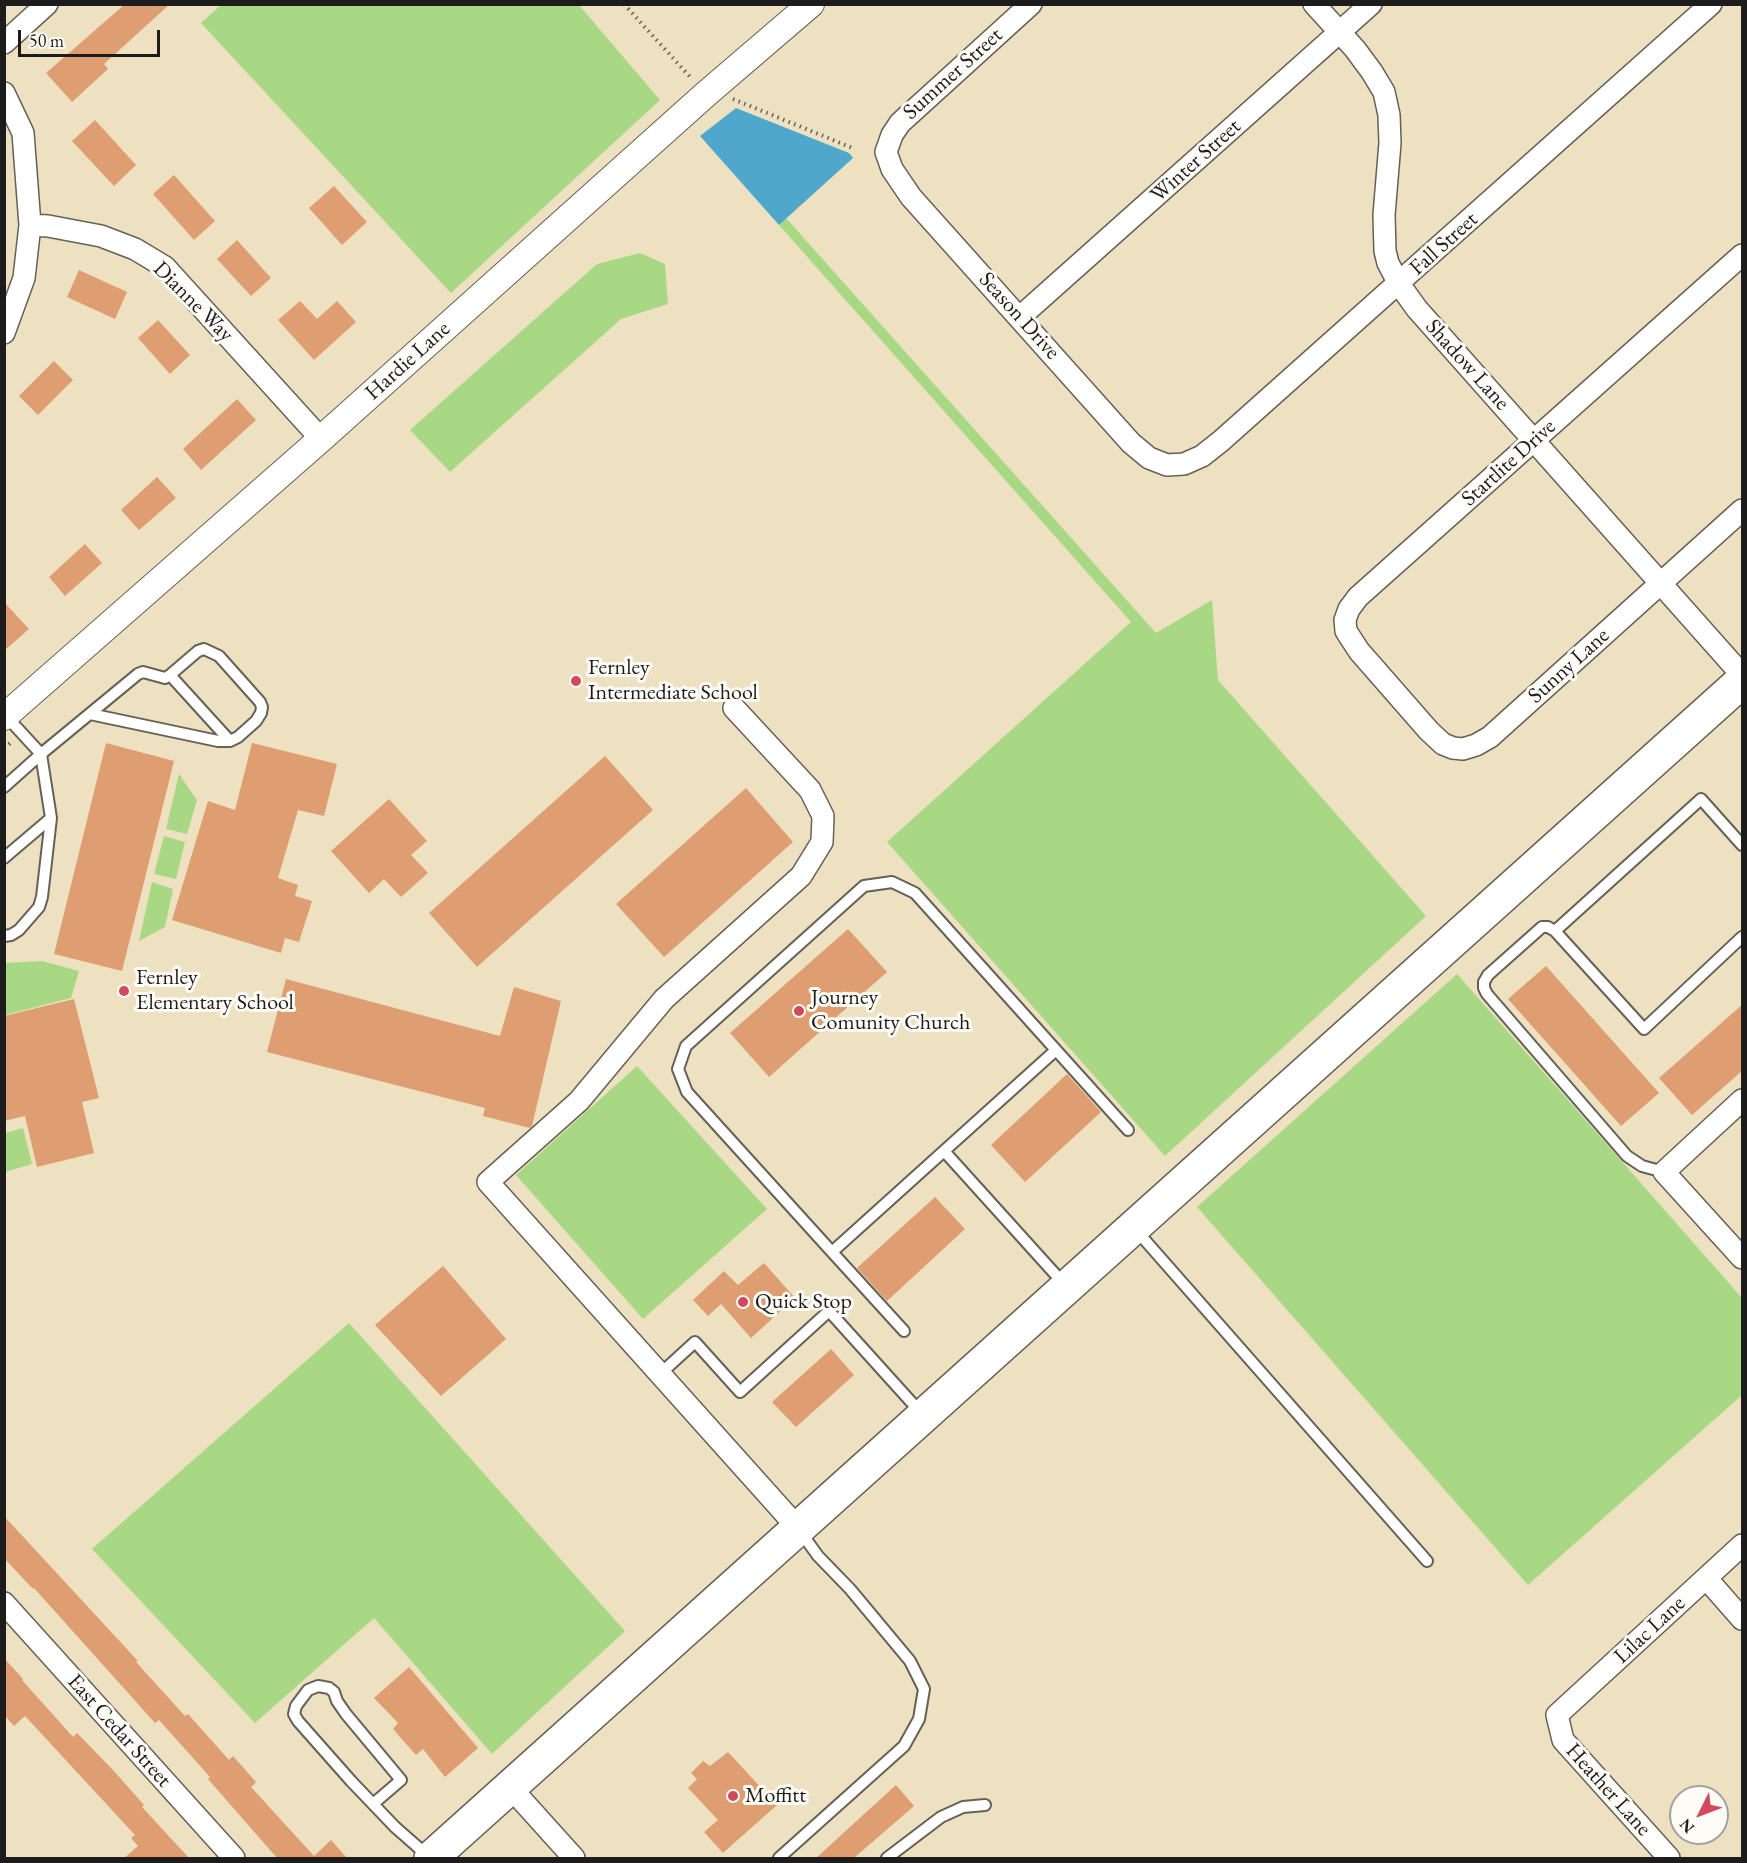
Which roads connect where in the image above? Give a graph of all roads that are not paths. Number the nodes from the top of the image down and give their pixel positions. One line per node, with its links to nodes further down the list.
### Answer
1 (47, 4): 8 (street)
2 (811, 4): 16 (street, Hardie Lane)
3 (1031, 4): 10 (street, Summer Street)
4 (1314, 4): 7 (street, Shadow Lane)
5 (1371, 4): 7 (street, Winter Street)
6 (1711, 4): 13 (street, Fall Street)
7 (1340, 33): 13 (street, Shadow Lane); 14 (street, Winter Street)
8 (4, 43)
9 (4, 93): 11 (street)
10 (886, 152): 14 (street, Season Drive)
11 (30, 225): 15 (street); 16 (street, Dianne Way)
12 (1743, 255): 17 (street, Startlite Drive)
13 (1399, 284): 17 (street, Shadow Lane); 18 (street, Fall Street)
14 (1020, 317): 18 (street, Season Drive)
15 (4, 333)
16 (321, 439): 27 (street, Hardie Lane)
17 (1535, 441): 20 (street, Shadow Lane); 24 (street, Startlite Drive)
18 (1167, 465)
19 (1743, 510): 20 (street, Sunny Lane)
20 (1661, 583): 22 (street, Shadow Lane); 24 (street, Sunny Lane)
21 (170, 675): 26 (lane); 28 (lane); 28 (lane)
22 (1743, 675)
23 (1743, 681): 42 (main road)
24 (1391, 687)
25 (734, 708): 47 (street)
26 (90, 714): 28 (lane); 29 (lane)
27 (5, 716): 29 (lane)
28 (230, 741)
29 (41, 754): 30 (lane); 31 (lane)
30 (4, 787)
31 (51, 818): 33 (lane); 35 (lane)
32 (1743, 845): 34 (lane)
33 (4, 858)
34 (1555, 931): 36 (lane); 41 (lane)
35 (4, 936)
36 (1743, 937)
37 (1056, 1050): 39 (lane); 40 (lane); 43 (lane)
38 (1743, 1100): 41 (street)
39 (1128, 1130)
40 (944, 1151): 43 (lane); 45 (lane)
41 (1664, 1172): 44 (street)
42 (1134, 1227): 45 (main road); 51 (lane)
43 (832, 1252): 46 (lane)
44 (1743, 1258)
45 (1067, 1287): 48 (main road)
46 (904, 1331)
47 (660, 1374): 48 (lane); 49 (street)
48 (924, 1416): 49 (main road)
49 (798, 1528): 56 (main road); 62 (lane)
50 (1743, 1545): 52 (street, Lilac Lane)
51 (1426, 1561)
52 (1707, 1578): 54 (street); 55 (street, Lilac Lane)
53 (4, 1603): 59 (street, East Cedar Street)
54 (1743, 1619)
55 (1557, 1715): 64 (street, Heather Lane)
56 (510, 1787): 60 (main road); 61 (street)
57 (373, 1804): 57 (lane); 60 (lane)
58 (985, 1805): 63 (lane)
59 (234, 1858)
60 (430, 1858)
61 (573, 1858)
62 (779, 1858)
63 (887, 1858)
64 (1669, 1858)

